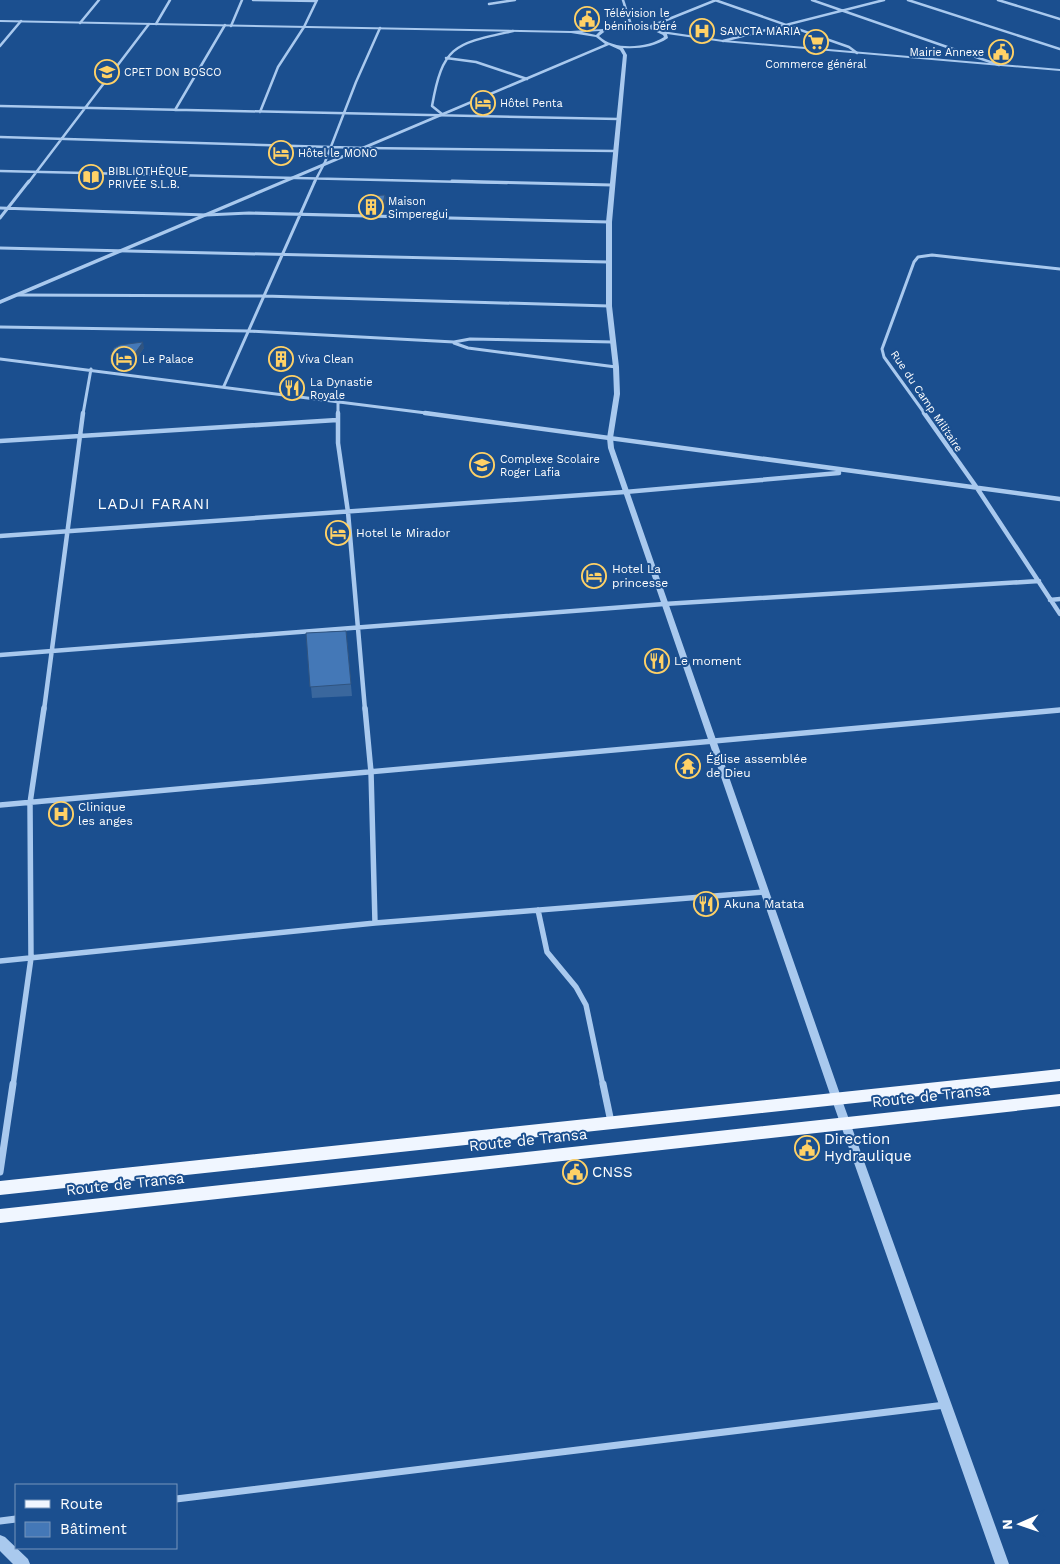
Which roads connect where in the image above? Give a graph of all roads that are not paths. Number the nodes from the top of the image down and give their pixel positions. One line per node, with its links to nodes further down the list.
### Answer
1 (99, 0): 20 (street)
2 (170, 0): 22 (street)
3 (242, 0): 23 (street)
4 (253, 0): 13 (street)
5 (515, 0): 14 (street)
6 (623, 0): 24 (street)
7 (697, 0): 15 (street)
8 (715, 0): 15 (street); 25 (street)
9 (812, 0): 16 (street)
10 (884, 0): 16 (street)
11 (908, 0): 41 (street)
12 (998, 0): 17 (street)
13 (317, 1): 26 (street)
14 (488, 4)
15 (698, 7): 27 (street)
16 (843, 10): 25 (street); 45 (street)
17 (1060, 19)
18 (0, 21): 19 (street)
19 (21, 21): 20 (street); 38 (street)
20 (80, 23): 21 (street)
21 (149, 24): 22 (street); 49 (street)
22 (156, 24): 23 (street)
23 (228, 25): 26 (street); 50 (street)
24 (631, 25): 27 (street); 29 (street)
25 (787, 26): 36 (street); 42 (street)
26 (304, 27): 28 (street); 51 (street)
27 (649, 27): 32 (street)
28 (380, 28): 30 (street); 52 (street)
29 (601, 30): 31 (street); 33 (street)
30 (512, 31): 31 (street); 44 (street)
31 (570, 32): 33 (street)
32 (663, 32): 34 (street); 35 (street)
33 (597, 36): 37 (street)
34 (684, 37): 35 (street); 36 (street)
35 (665, 39): 40 (street)
36 (724, 41): 42 (street)
37 (608, 44): 39 (street); 47 (street)
38 (0, 46)
39 (617, 46): 40 (street); 43 (street)
40 (638, 47): 43 (street)
41 (1060, 49)
42 (858, 53): 45 (street)
43 (625, 54): 54 (street)
44 (446, 58): 47 (street); 53 (street)
45 (999, 65): 46 (street)
46 (1060, 70)
47 (527, 79): 53 (street)
48 (0, 106): 49 (street)
49 (86, 108): 50 (street); 56 (street)
50 (175, 110): 51 (street)
51 (260, 112): 52 (street)
52 (343, 114): 53 (street); 57 (street)
53 (441, 115): 54 (street); 58 (street)
54 (618, 119): 59 (street)
55 (0, 137): 56 (street)
56 (64, 138): 57 (street); 62 (street)
57 (331, 145): 58 (street); 60 (street)
58 (364, 148): 59 (street); 60 (street)
59 (615, 151): 65 (street)
60 (327, 164): 63 (street); 64 (street)
61 (0, 171): 62 (street)
62 (37, 172): 64 (street); 67 (street)
63 (316, 178): 64 (street); 65 (street); 68 (street)
64 (290, 179): 69 (street)
65 (612, 185): 71 (street)
66 (0, 208): 67 (street)
67 (7, 208): 69 (street); 70 (street)
68 (301, 214): 69 (street); 71 (street); 74 (street)
69 (206, 215): 73 (street)
70 (0, 218)
71 (608, 222): 75 (street)
72 (0, 248): 73 (street)
73 (118, 252): 74 (street); 77 (street)
74 (284, 254): 75 (street); 78 (street)
75 (608, 262): 80 (street)
76 (1060, 269): 95 (street, Rue du Camp Militaire)
77 (17, 294): 78 (street); 79 (street)
78 (264, 296): 80 (street); 82 (street)
79 (0, 302)
80 (609, 306): 84 (street)
81 (0, 327): 82 (street)
82 (249, 331): 83 (street); 88 (street)
83 (454, 342): 84 (street); 86 (street)
84 (613, 342): 86 (street)
85 (0, 358): 87 (street)
86 (616, 367): 92 (street)
87 (91, 369): 88 (street); 91 (street)
88 (224, 386): 89 (street)
89 (338, 401): 90 (street); 92 (street)
90 (337, 420): 91 (street); 98 (street)
91 (78, 436): 93 (street); 99 (street)
92 (610, 438): 94 (street); 96 (street)
93 (0, 441)
94 (849, 472): 95 (street); 96 (street)
95 (978, 488): 97 (street); 101 (street, Rue du Camp Militaire)
96 (625, 492): 98 (street); 104 (street)
97 (1060, 499)
98 (348, 512): 99 (street); 106 (street)
99 (68, 531): 100 (street); 107 (street)
100 (0, 536)
101 (1039, 581): 103 (street, Rue du Camp Militaire); 104 (street)
102 (1060, 599): 103 (street)
103 (1050, 600): 105 (street, Rue du Camp Militaire)
104 (664, 604): 106 (street); 110 (street)
105 (1060, 614)
106 (357, 627): 107 (street); 111 (street)
107 (53, 650): 108 (street); 112 (street)
108 (0, 655)
109 (1060, 710): 110 (street)
110 (712, 742): 111 (street); 114 (street)
111 (371, 772): 112 (street); 116 (street)
112 (30, 803): 113 (street); 117 (street)
113 (0, 806)
114 (765, 892): 115 (street); 120 (street)
115 (538, 910): 116 (street); 123 (street)
116 (375, 923): 117 (street)
117 (31, 958): 118 (street); 124 (street)
118 (0, 961)
119 (1060, 1076): 120 (main road, Route de Transa)
120 (837, 1100): 122 (street); 123 (main road, Route de Transa)
121 (1060, 1100): 122 (main road, Route de Transa)
122 (846, 1123): 126 (main road, Route de Transa); 127 (street)
123 (612, 1124): 125 (main road, Route de Transa)
124 (0, 1172)
125 (0, 1188)
126 (0, 1219)
127 (946, 1405): 128 (street); 133 (street)
128 (178, 1499)
129 (15, 1519): 130 (street)
130 (0, 1521)
131 (0, 1542): 132 (street)
132 (23, 1564)
133 (1002, 1564)

